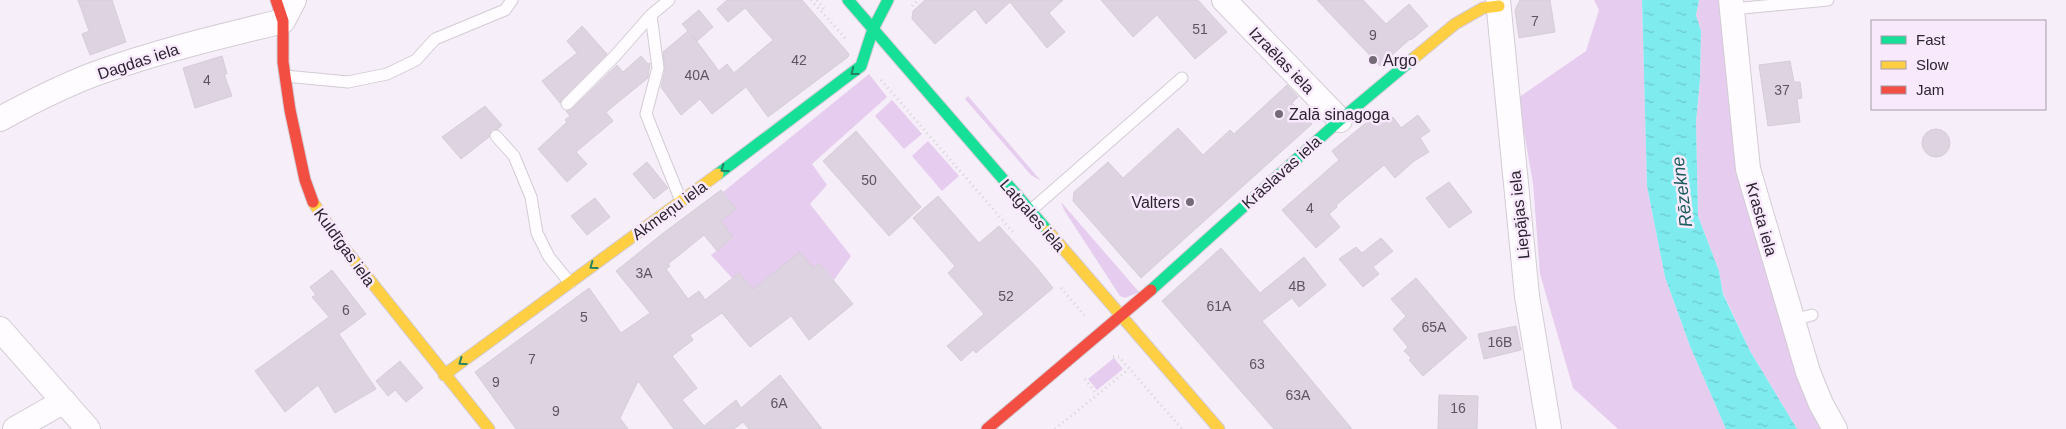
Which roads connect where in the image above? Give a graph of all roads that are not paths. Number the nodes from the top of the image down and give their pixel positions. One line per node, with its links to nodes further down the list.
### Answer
1 (294, 0): 10 (street)
2 (512, 0): 13 (lane)
3 (669, 0): 11 (lane)
4 (848, 0): 12 (street, Latgales iela)
5 (888, 0): 12 (street, Akmeņu iela)
6 (1224, 0): 17 (street, Izraēlas iela)
7 (1828, 0): 9 (lane)
8 (1499, 3): 17 (street, Krāslavas iela); 31 (street, Liepājas iela)
9 (1732, 4): 32 (street, Krasta iela)
10 (280, 10): 13 (street, Kuldīgas iela); 16 (street, Dagdas iela)
11 (650, 15): 15 (lane); 19 (lane)
12 (873, 28): 19 (street, Akmeņu iela, one-way to 19); 20 (street, Latgales iela)
13 (285, 76): 24 (street, Kuldīgas iela)
14 (1182, 78): 20 (lane)
15 (567, 104)
16 (0, 119)
17 (1340, 120): 22 (street, Krāslavas iela)
18 (496, 136): 21 (lane)
19 (681, 201): 21 (street, Akmeņu iela, one-way to 21)
20 (1030, 211): 22 (street, Latgales iela)
21 (570, 283): 24 (street, Akmeņu iela, one-way to 24)
22 (1121, 317): 29 (street, Krāslavas iela); 30 (street, Latgales iela)
23 (0, 329): 25 (street)
24 (444, 376): 28 (street, Kuldīgas iela)
25 (64, 401): 26 (street); 27 (street)
26 (15, 429)
27 (88, 429)
28 (490, 429)
29 (987, 429)
30 (1218, 429)
31 (1549, 429)
32 (1835, 429)

